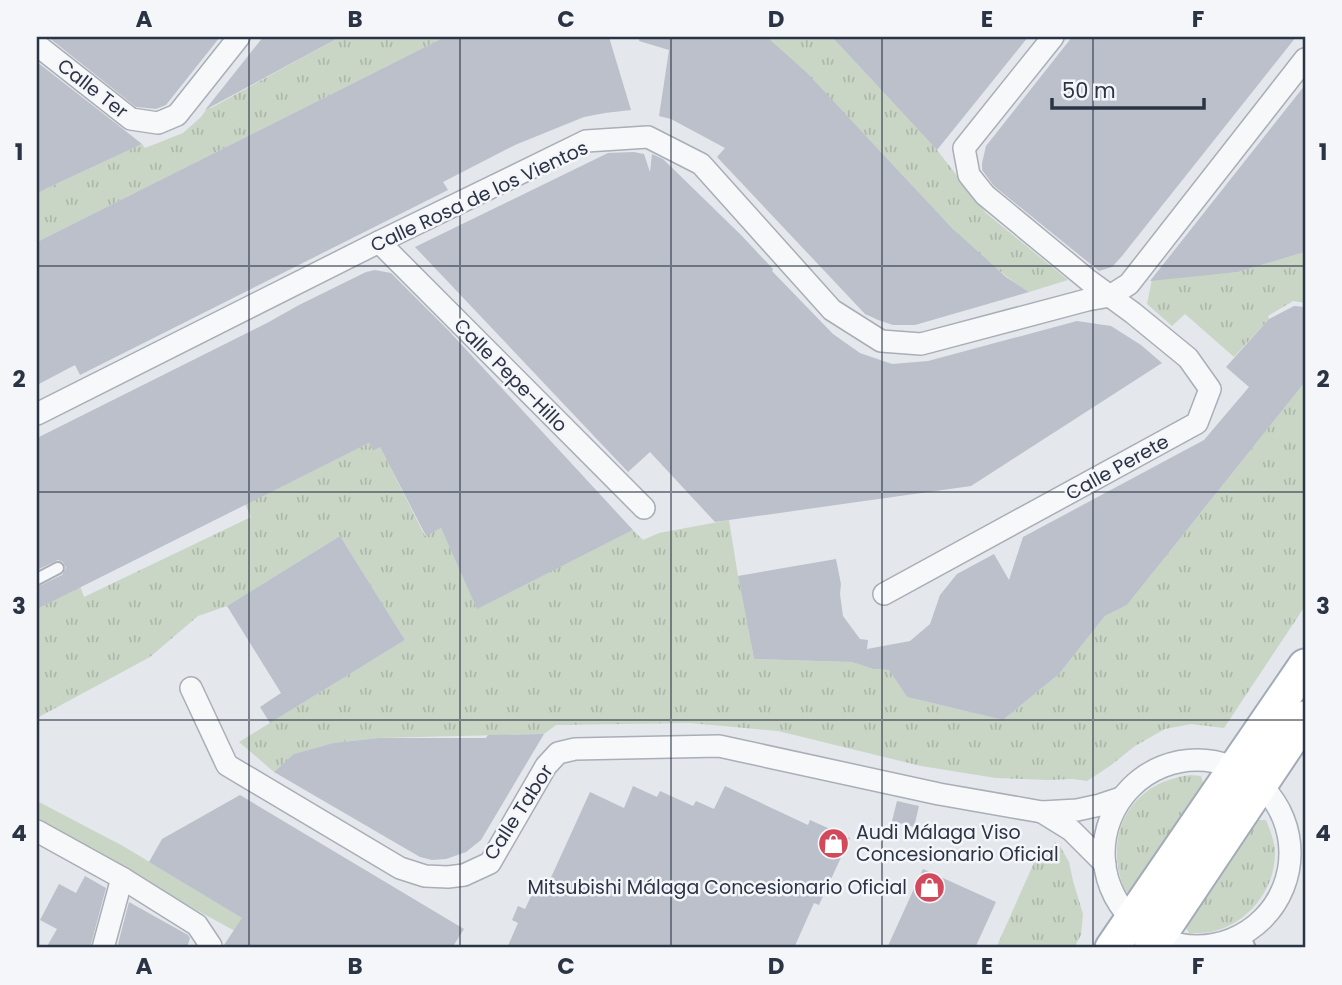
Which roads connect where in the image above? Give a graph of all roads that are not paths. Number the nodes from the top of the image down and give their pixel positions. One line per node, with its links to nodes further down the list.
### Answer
1 (239, 37): 3 (street, Calle Ter)
2 (1053, 37): 6 (street)
3 (37, 45)
4 (1305, 59): 6 (street, Calle Rosa de los Vientos)
5 (379, 242): 6 (street, Calle Rosa de los Vientos); 7 (street, Calle Rosa de los Vientos); 8 (street, Calle Pepe-Hillo)
6 (1110, 296): 11 (street, Calle Perete)
7 (37, 414)
8 (644, 508)
9 (58, 568): 10 (lane)
10 (37, 579)
11 (884, 594)
12 (1305, 666): 15 (main road)
13 (191, 688): 17 (street, Calle Tabor)
14 (1305, 718): 15 (main road)
15 (1248, 776): 16 (street); 21 (main road); 22 (street)
16 (1121, 798): 17 (street, Calle Tabor); 19 (street)
17 (1042, 812): 19 (street, Calle Tabor)
18 (37, 831): 20 (street)
19 (1105, 864): 21 (street)
20 (121, 878): 23 (street); 24 (street)
21 (1147, 935): 22 (street); 25 (main road)
22 (1247, 941)
23 (103, 948)
24 (211, 948)
25 (1112, 948)

